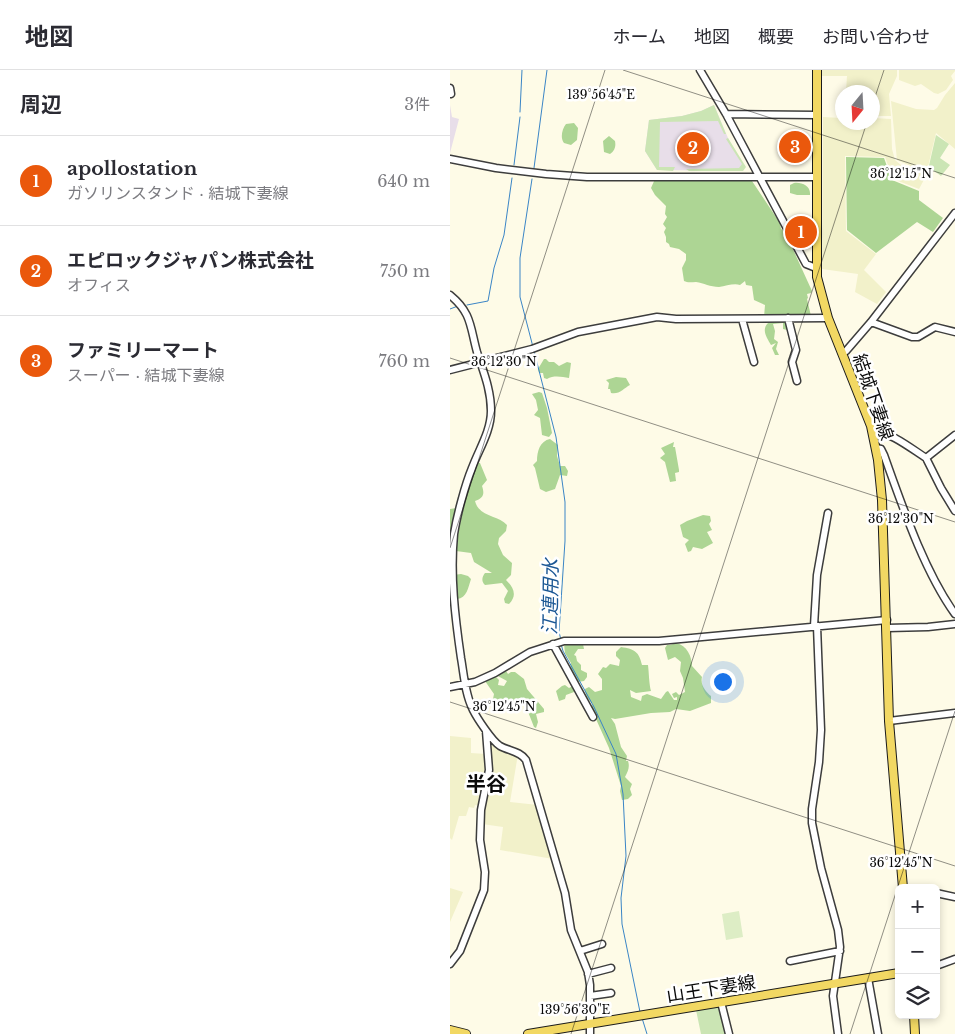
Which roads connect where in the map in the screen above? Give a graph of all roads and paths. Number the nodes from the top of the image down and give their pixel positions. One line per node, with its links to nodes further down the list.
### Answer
1 (700, 70): 3 (street)
2 (817, 70): 4 (main road, 結城下妻線)
3 (726, 114): 4 (street); 6 (street)
4 (817, 115): 7 (main road, 結城下妻線)
5 (450, 159): 6 (street)
6 (759, 176): 7 (street); 9 (street)
7 (816, 177): 9 (main road, 結城下妻線)
8 (955, 213): 14 (street)
9 (816, 268): 12 (main road, 結城下妻線)
10 (450, 295): 17 (street)
11 (788, 318): 12 (street); 13 (street); 20 (street)
12 (828, 318): 16 (main road, 結城下妻線)
13 (742, 319): 17 (street); 18 (street)
14 (871, 322): 15 (street); 16 (street)
15 (955, 332)
16 (842, 353): 21 (main road, 結城下妻線)
17 (480, 361): 19 (street); 32 (street)
18 (754, 362)
19 (450, 370)
20 (797, 381)
21 (872, 430): 23 (main road, 結城下妻線); 24 (street)
22 (955, 434): 24 (street)
23 (876, 448): 27 (street); 28 (main road, 結城下妻線)
24 (926, 458): 25 (street)
25 (955, 511)
26 (828, 513): 30 (street)
27 (955, 614)
28 (887, 624): 29 (street); 30 (street); 36 (main road, 結城下妻線)
29 (955, 624)
30 (816, 626): 31 (street); 43 (street)
31 (555, 643): 32 (street); 35 (street)
32 (465, 685): 33 (street); 37 (street)
33 (450, 687)
34 (955, 713): 36 (street)
35 (593, 717)
36 (889, 721): 38 (main road, 結城下妻線)
37 (486, 730): 42 (street); 46 (street)
38 (905, 884)
39 (940, 894): 40 (street)
40 (955, 897)
41 (602, 944): 42 (street)
42 (580, 951): 49 (street)
43 (840, 951): 45 (street); 52 (street)
44 (955, 959): 47 (street)
45 (790, 961)
46 (450, 964)
47 (940, 965)
48 (611, 968): 49 (street)
49 (588, 974): 54 (street)
50 (895, 974): 51 (main road, 山王下妻線)
51 (868, 978): 52 (main road, 山王下妻線); 64 (street)
52 (834, 983): 55 (main road, 山王下妻線); 63 (street)
53 (611, 993): 54 (street)
54 (590, 996): 57 (street)
55 (721, 1002): 57 (main road, 山王下妻線); 62 (street)
56 (914, 1019): 65 (main road)
57 (589, 1024): 60 (main road, 山王下妻線); 61 (street)
58 (450, 1030): 59 (main road)
59 (466, 1034)
60 (528, 1034)
61 (590, 1034)
62 (729, 1034)
63 (838, 1034)
64 (878, 1034)
65 (915, 1034)

